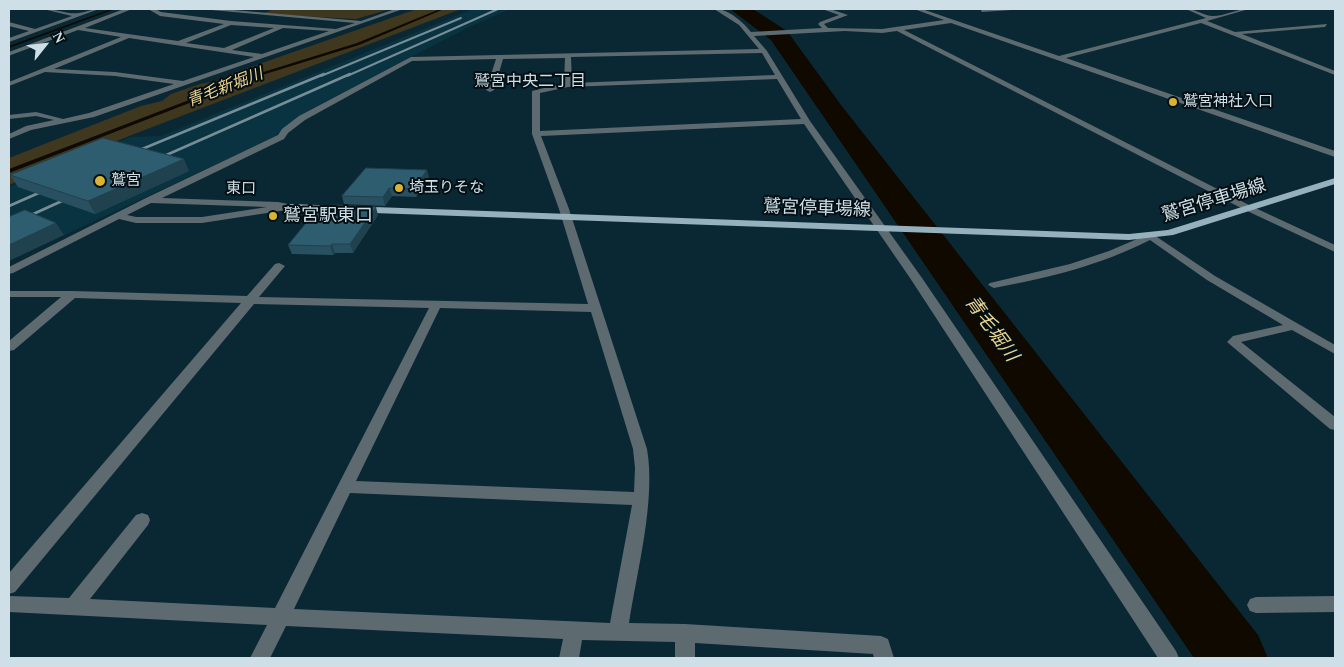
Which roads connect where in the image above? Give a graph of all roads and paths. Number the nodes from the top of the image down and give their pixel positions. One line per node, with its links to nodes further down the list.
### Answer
1 (46, 9): 16 (street)
2 (96, 9): 16 (street)
3 (129, 9): 25 (street)
4 (151, 9): 21 (street)
5 (203, 9): 15 (street)
6 (268, 9): 15 (street)
7 (400, 9): 20 (street)
8 (716, 9): 31 (street)
9 (825, 9): 28 (street)
10 (1023, 9): 14 (street)
11 (1189, 9): 17 (street)
12 (1246, 9): 17 (street)
13 (919, 10): 18 (street)
14 (982, 10)
15 (255, 14): 20 (street); 21 (street)
16 (77, 15): 26 (street)
17 (1212, 18): 19 (street)
18 (952, 21): 29 (street); 41 (street)
19 (1202, 21): 30 (street); 41 (street)
20 (365, 22): 27 (street)
21 (231, 23): 24 (street); 34 (street)
22 (9, 24): 26 (street)
23 (1325, 25): 30 (street)
24 (283, 26): 27 (street); 36 (street)
25 (76, 28): 32 (street); 37 (street)
26 (37, 30): 33 (street)
27 (341, 30): 39 (street)
28 (827, 30): 29 (street); 31 (street)
29 (898, 30): 60 (street)
30 (1234, 33): 43 (street)
31 (754, 34): 35 (street)
32 (126, 38): 34 (street); 42 (street)
33 (9, 40)
34 (175, 45): 36 (street)
35 (764, 50): 38 (street); 44 (street)
36 (223, 51): 39 (street)
37 (9, 54)
38 (568, 55): 40 (street); 47 (street)
39 (264, 57): 45 (street)
40 (500, 57): 48 (street); 57 (street)
41 (1058, 58): 55 (street)
42 (43, 70): 45 (street); 46 (street)
43 (1335, 73)
44 (780, 77): 47 (street); 51 (street)
45 (184, 83): 49 (street)
46 (9, 84)
47 (568, 85): 53 (street)
48 (490, 90)
49 (86, 117): 50 (street); 52 (street)
50 (9, 118): 52 (street)
51 (806, 121): 53 (street); 64 (street)
52 (30, 128): 54 (street)
53 (536, 134): 62 (street)
54 (9, 136)
55 (1335, 154)
56 (1335, 181): 60 (main road, 鷲宮停車場線)
57 (150, 200): 58 (street, 東口); 61 (street, 東口)
58 (184, 202): 59 (street, 東口); 63 (street)
59 (290, 207): 62 (main road, 鷲宮停車場線); 63 (street, 東口)
60 (1248, 208): 65 (main road, 鷲宮停車場線); 66 (street)
61 (118, 216): 63 (street, 東口); 68 (street)
62 (566, 216): 64 (main road, 鷲宮停車場線); 74 (street)
63 (167, 220)
64 (887, 227): 65 (main road, 鷲宮停車場線); 95 (street)
65 (1151, 236): 69 (street); 75 (street)
66 (1335, 249)
67 (279, 266): 72 (street)
68 (9, 271)
69 (994, 285)
70 (9, 294): 71 (street)
71 (72, 294): 72 (street); 76 (street)
72 (250, 300): 73 (street); 82 (street)
73 (436, 305): 74 (street); 79 (street)
74 (595, 308): 80 (street)
75 (1295, 326): 77 (street); 78 (street)
76 (9, 347)
77 (1335, 350)
78 (1335, 426)
79 (344, 487): 80 (street); 87 (street)
80 (641, 499): 89 (street)
81 (142, 520): 86 (street)
82 (9, 586)
83 (9, 604): 86 (street)
84 (1335, 604): 85 (street)
85 (1256, 605)
86 (74, 606): 87 (street)
87 (281, 618): 88 (street); 91 (street)
88 (574, 631): 89 (street); 92 (street)
89 (618, 632): 90 (street)
90 (685, 633): 93 (street); 94 (street)
91 (260, 658)
92 (569, 658)
93 (685, 658)
94 (884, 658)
95 (1169, 658)

